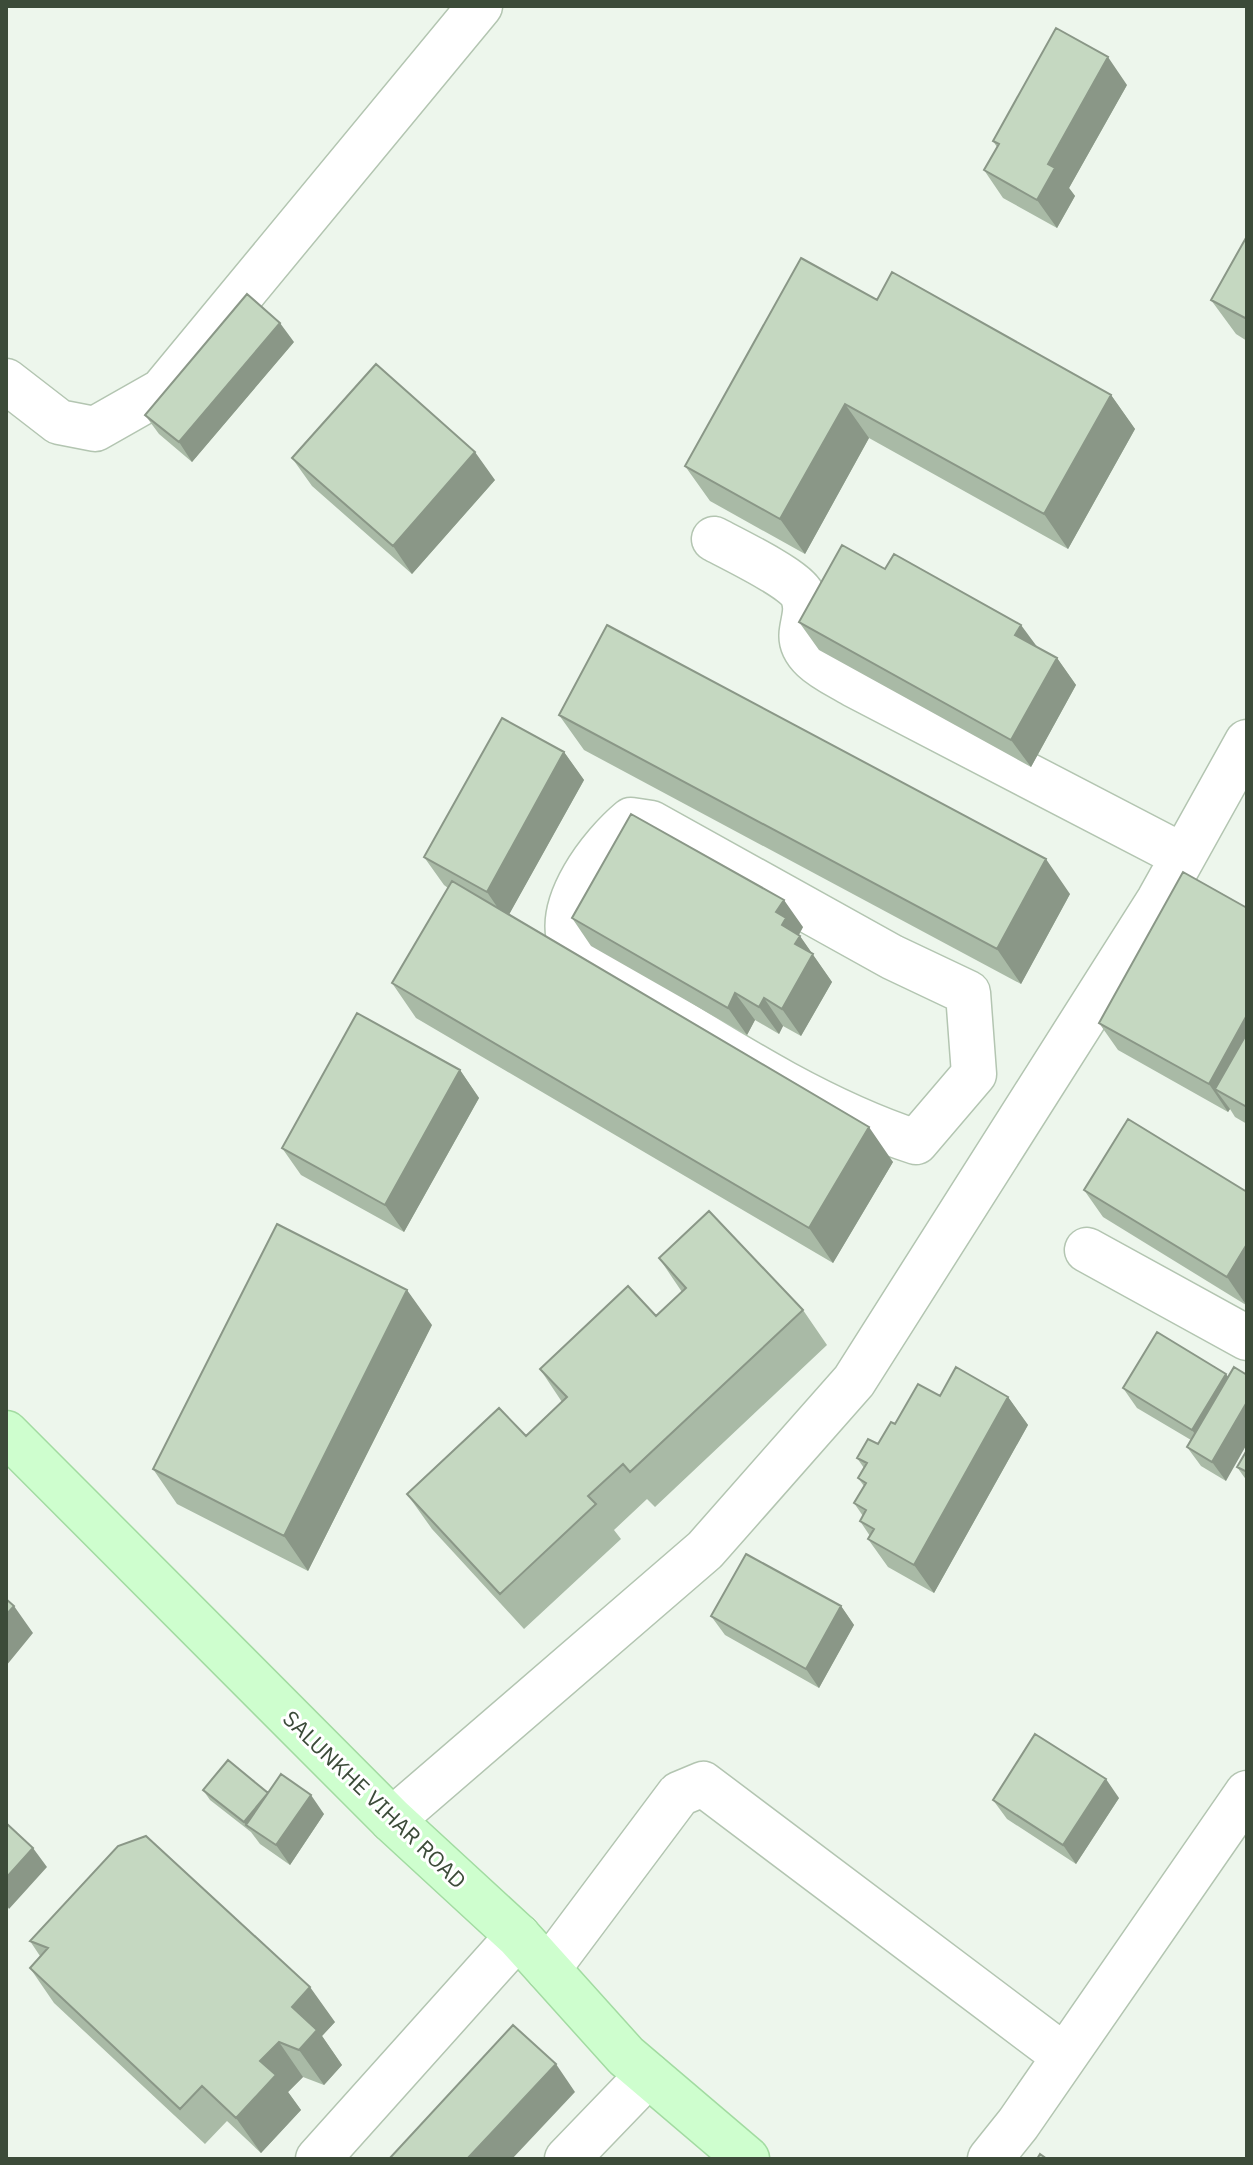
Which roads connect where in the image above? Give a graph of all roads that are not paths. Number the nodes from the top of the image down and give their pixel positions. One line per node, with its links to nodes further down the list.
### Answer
1 (480, 6): 2 (street)
2 (6, 381)
3 (714, 539): 5 (street)
4 (1247, 742): 5 (street)
5 (1183, 856): 7 (street)
6 (974, 1074): 6 (street); 7 (street)
7 (1031, 1101): 12 (street)
8 (1087, 1250): 9 (street)
9 (1247, 1338)
10 (6, 1433): 12 (street, SALUNKHE VIHAR ROAD)
11 (1247, 1793): 15 (street)
12 (392, 1820): 13 (street, SALUNKHE VIHAR ROAD)
13 (518, 1936): 14 (street, SALUNKHE VIHAR ROAD); 17 (street)
14 (548, 1969): 15 (street); 16 (street, SALUNKHE VIHAR ROAD)
15 (1064, 2056): 20 (street)
16 (648, 2075): 18 (street); 19 (street, SALUNKHE VIHAR ROAD)
17 (318, 2159)
18 (567, 2159)
19 (747, 2159)
20 (990, 2159)

